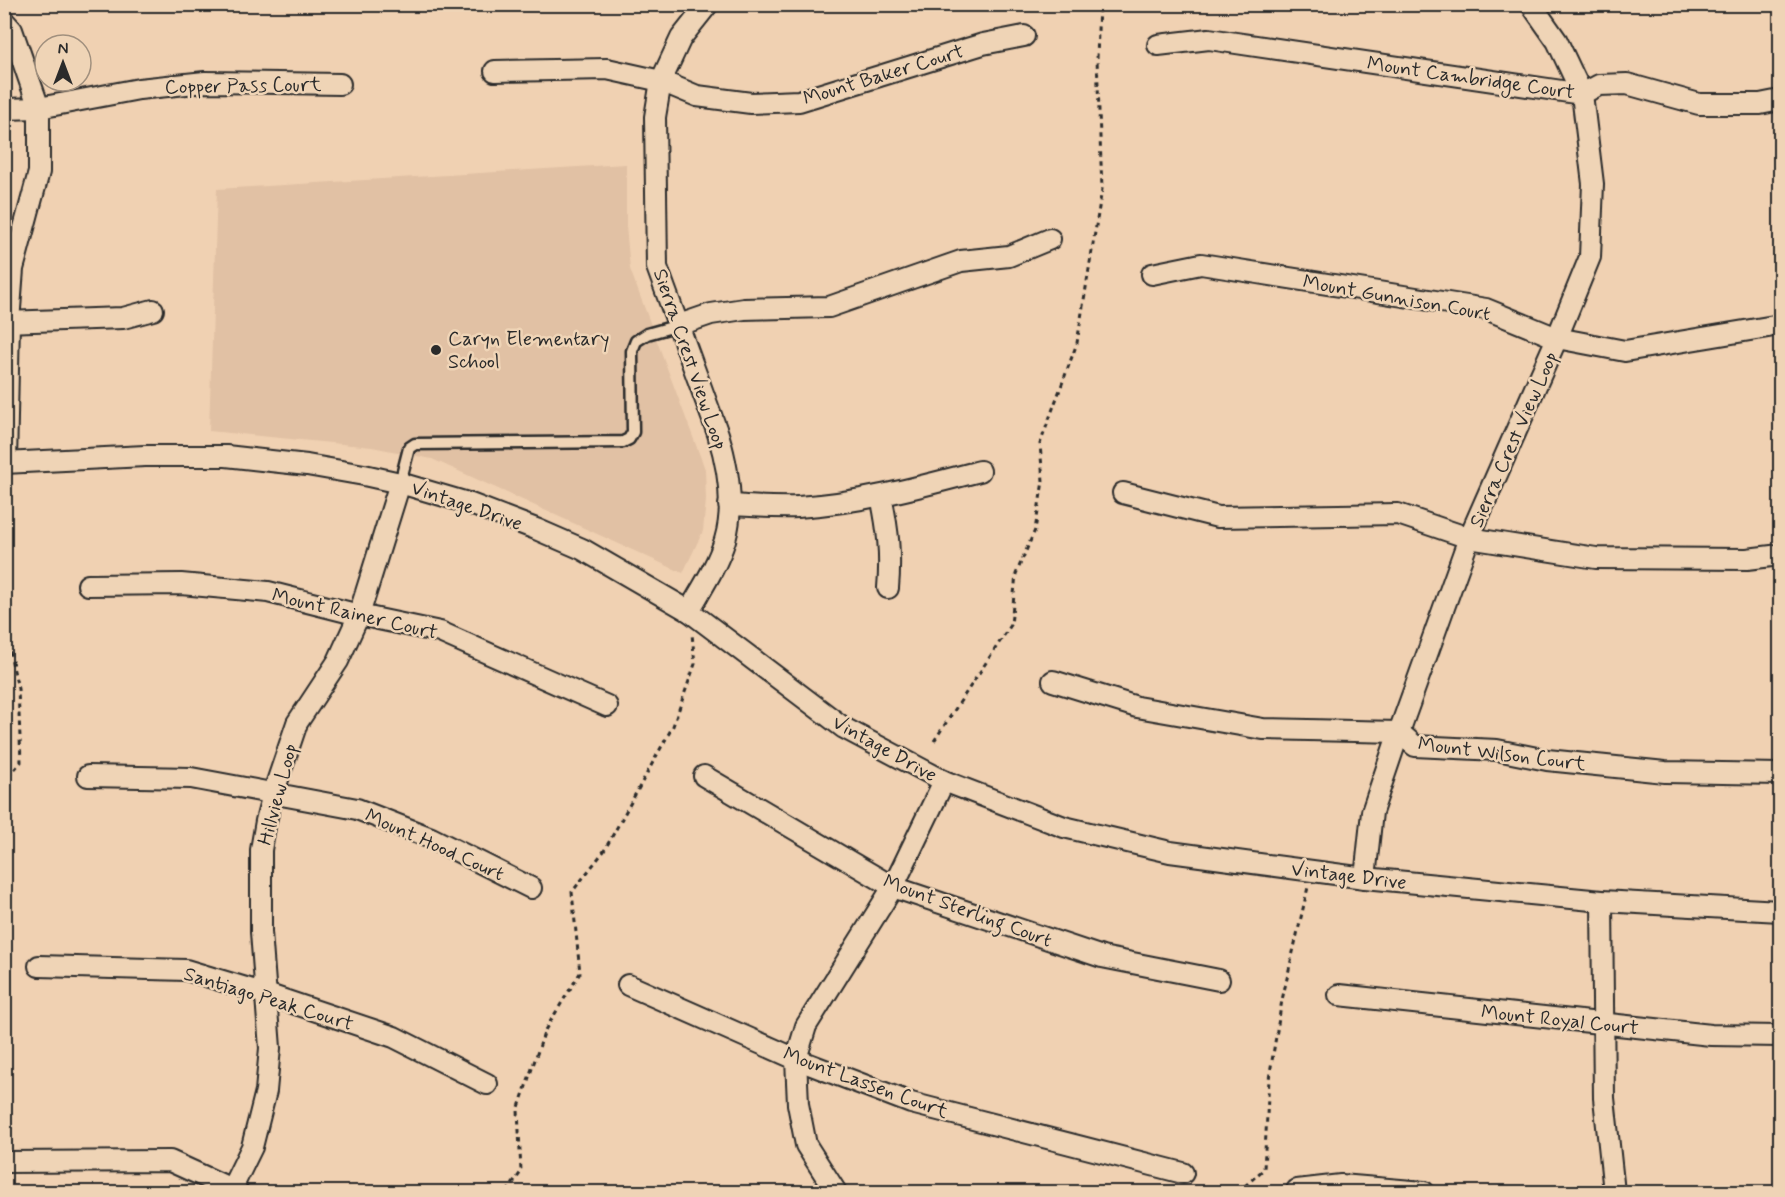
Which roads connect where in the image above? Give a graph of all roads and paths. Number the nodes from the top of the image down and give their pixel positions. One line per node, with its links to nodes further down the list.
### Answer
1 (708, 4): 8 (street, Sierra Crest View Loop)
2 (1100, 4): 37 (path)
3 (1531, 4): 10 (street, Sierra Crest View Loop)
4 (4, 21): 12 (street)
5 (1024, 36): 8 (street, Mount Baker Court)
6 (1158, 45): 10 (street, Mount Cambridge Court)
7 (495, 71): 8 (street, Mount Baker Court)
8 (661, 81): 18 (street, Sierra Crest View Loop)
9 (340, 84): 12 (street, Copper Pass Court)
10 (1582, 94): 11 (street, Mount Cambridge Court); 20 (street, Sierra Crest View Loop)
11 (1780, 100)
12 (39, 108): 13 (street, Copper Pass Court); 17 (street)
13 (4, 109)
14 (1050, 239): 18 (street)
15 (1152, 274): 20 (street, Mount Gunnison Court)
16 (153, 310): 17 (street)
17 (7, 322): 21 (street)
18 (679, 325): 23 (lane); 26 (street, Sierra Crest View Loop)
19 (1780, 325): 20 (street, Mount Gunnison Court)
20 (1557, 338): 27 (street, Sierra Crest View Loop)
21 (5, 463): 23 (street, Vintage Drive)
22 (980, 471): 25 (street)
23 (400, 483): 31 (street, Vintage Drive); 32 (street, Hillview Loop)
24 (1123, 494): 27 (street)
25 (881, 496): 26 (street); 30 (street)
26 (729, 505): 31 (street, Sierra Crest View Loop)
27 (1469, 538): 28 (street); 36 (street, Sierra Crest View Loop)
28 (1780, 555)
29 (88, 585): 32 (street, Mount Rainer Court)
30 (888, 588)
31 (689, 611): 42 (street, Vintage Drive); 63 (path)
32 (359, 615): 35 (street, Mount Rainer Court); 43 (street, Hillview Loop)
33 (4, 625): 41 (path)
34 (1053, 681): 36 (street, Mount Wilson Court)
35 (607, 706)
36 (1399, 732): 38 (street, Mount Wilson Court); 45 (street, Sierra Crest View Loop)
37 (934, 741)
38 (1780, 774)
39 (88, 776): 43 (street, Mount Hood Court)
40 (704, 776): 46 (street, Mount Sterling Court)
41 (4, 781)
42 (944, 781): 44 (street, Vintage Drive); 46 (street)
43 (273, 794): 47 (street, Mount Hood Court); 53 (street, Hillview Loop)
44 (1312, 871): 45 (street, Vintage Drive); 65 (path)
45 (1365, 878): 48 (street, Vintage Drive)
46 (893, 887): 51 (street, Mount Sterling Court); 57 (street)
47 (531, 888)
48 (1602, 901): 49 (street, Vintage Drive); 55 (street)
49 (1780, 911)
50 (39, 966): 53 (street, Santiago Peak Court)
51 (1219, 980)
52 (628, 985): 57 (street, Mount Lassen Court)
53 (266, 994): 58 (street, Santiago Peak Court); 62 (street, Hillview Loop)
54 (1339, 995): 55 (street, Mount Royal Court)
55 (1602, 1024): 56 (street, Mount Royal Court); 67 (street)
56 (1780, 1036)
57 (796, 1059): 60 (street, Mount Lassen Court); 64 (street)
58 (487, 1084)
59 (5, 1162): 62 (street)
60 (1183, 1173)
61 (1296, 1190): 66 (street)
62 (233, 1191)
63 (507, 1192)
64 (836, 1192)
65 (1238, 1192)
66 (1424, 1192)
67 (1614, 1192)

